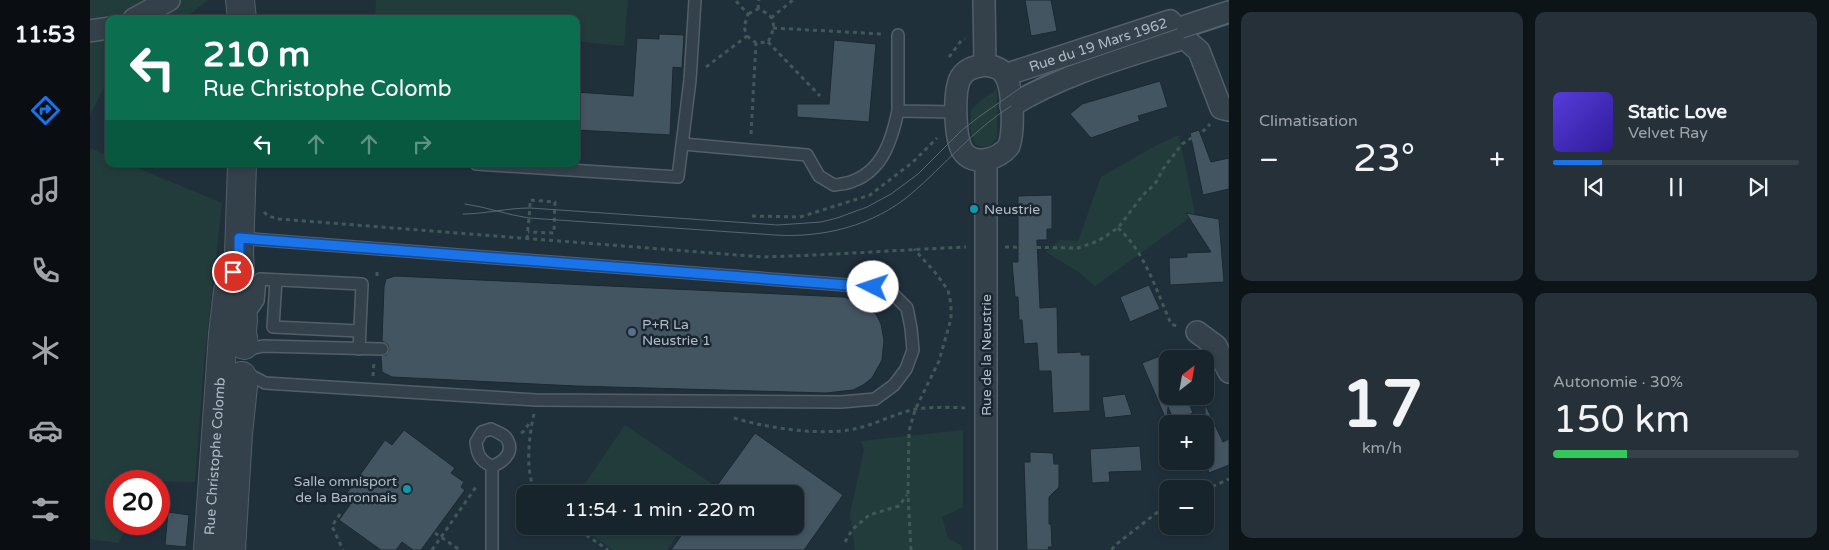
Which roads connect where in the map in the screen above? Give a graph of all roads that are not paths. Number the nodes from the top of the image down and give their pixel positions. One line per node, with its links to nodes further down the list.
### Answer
1 (169, 0): 6 (street)
2 (240, 0): 7 (street)
3 (695, 0): 18 (lane)
4 (984, 0): 12 (street)
5 (1229, 12): 11 (street)
6 (141, 15)
7 (242, 15)
8 (105, 29): 9 (street)
9 (90, 31)
10 (898, 34): 16 (lane)
11 (1185, 38): 13 (street, Rue du 19 Mars 1962); 14 (street); 15 (street)
12 (985, 65): 13 (street); 17 (street)
13 (1005, 75): 14 (street)
14 (1011, 106): 19 (street)
15 (1225, 109)
16 (898, 111): 17 (lane); 18 (lane)
17 (956, 112): 19 (street)
18 (683, 144): 21 (lane)
19 (986, 161): 34 (street, Rue de la Neustrie)
20 (242, 167): 22 (street, Rue Christophe Colomb)
21 (523, 167)
22 (239, 246): 28 (street, Rue Christophe Colomb); 28 (street, Rue Christophe Colomb); 28 (lane)
23 (276, 280): 24 (lane); 24 (lane); 28 (lane)
24 (359, 332): 26 (lane)
25 (1197, 332): 29 (street)
26 (359, 349): 27 (lane); 28 (lane)
27 (382, 349)
28 (239, 355): 31 (street, Rue Christophe Colomb); 32 (street, Rue Christophe Colomb)
29 (1229, 372)
30 (492, 466): 33 (lane)
31 (208, 550)
32 (230, 550)
33 (492, 550)
34 (986, 550)

